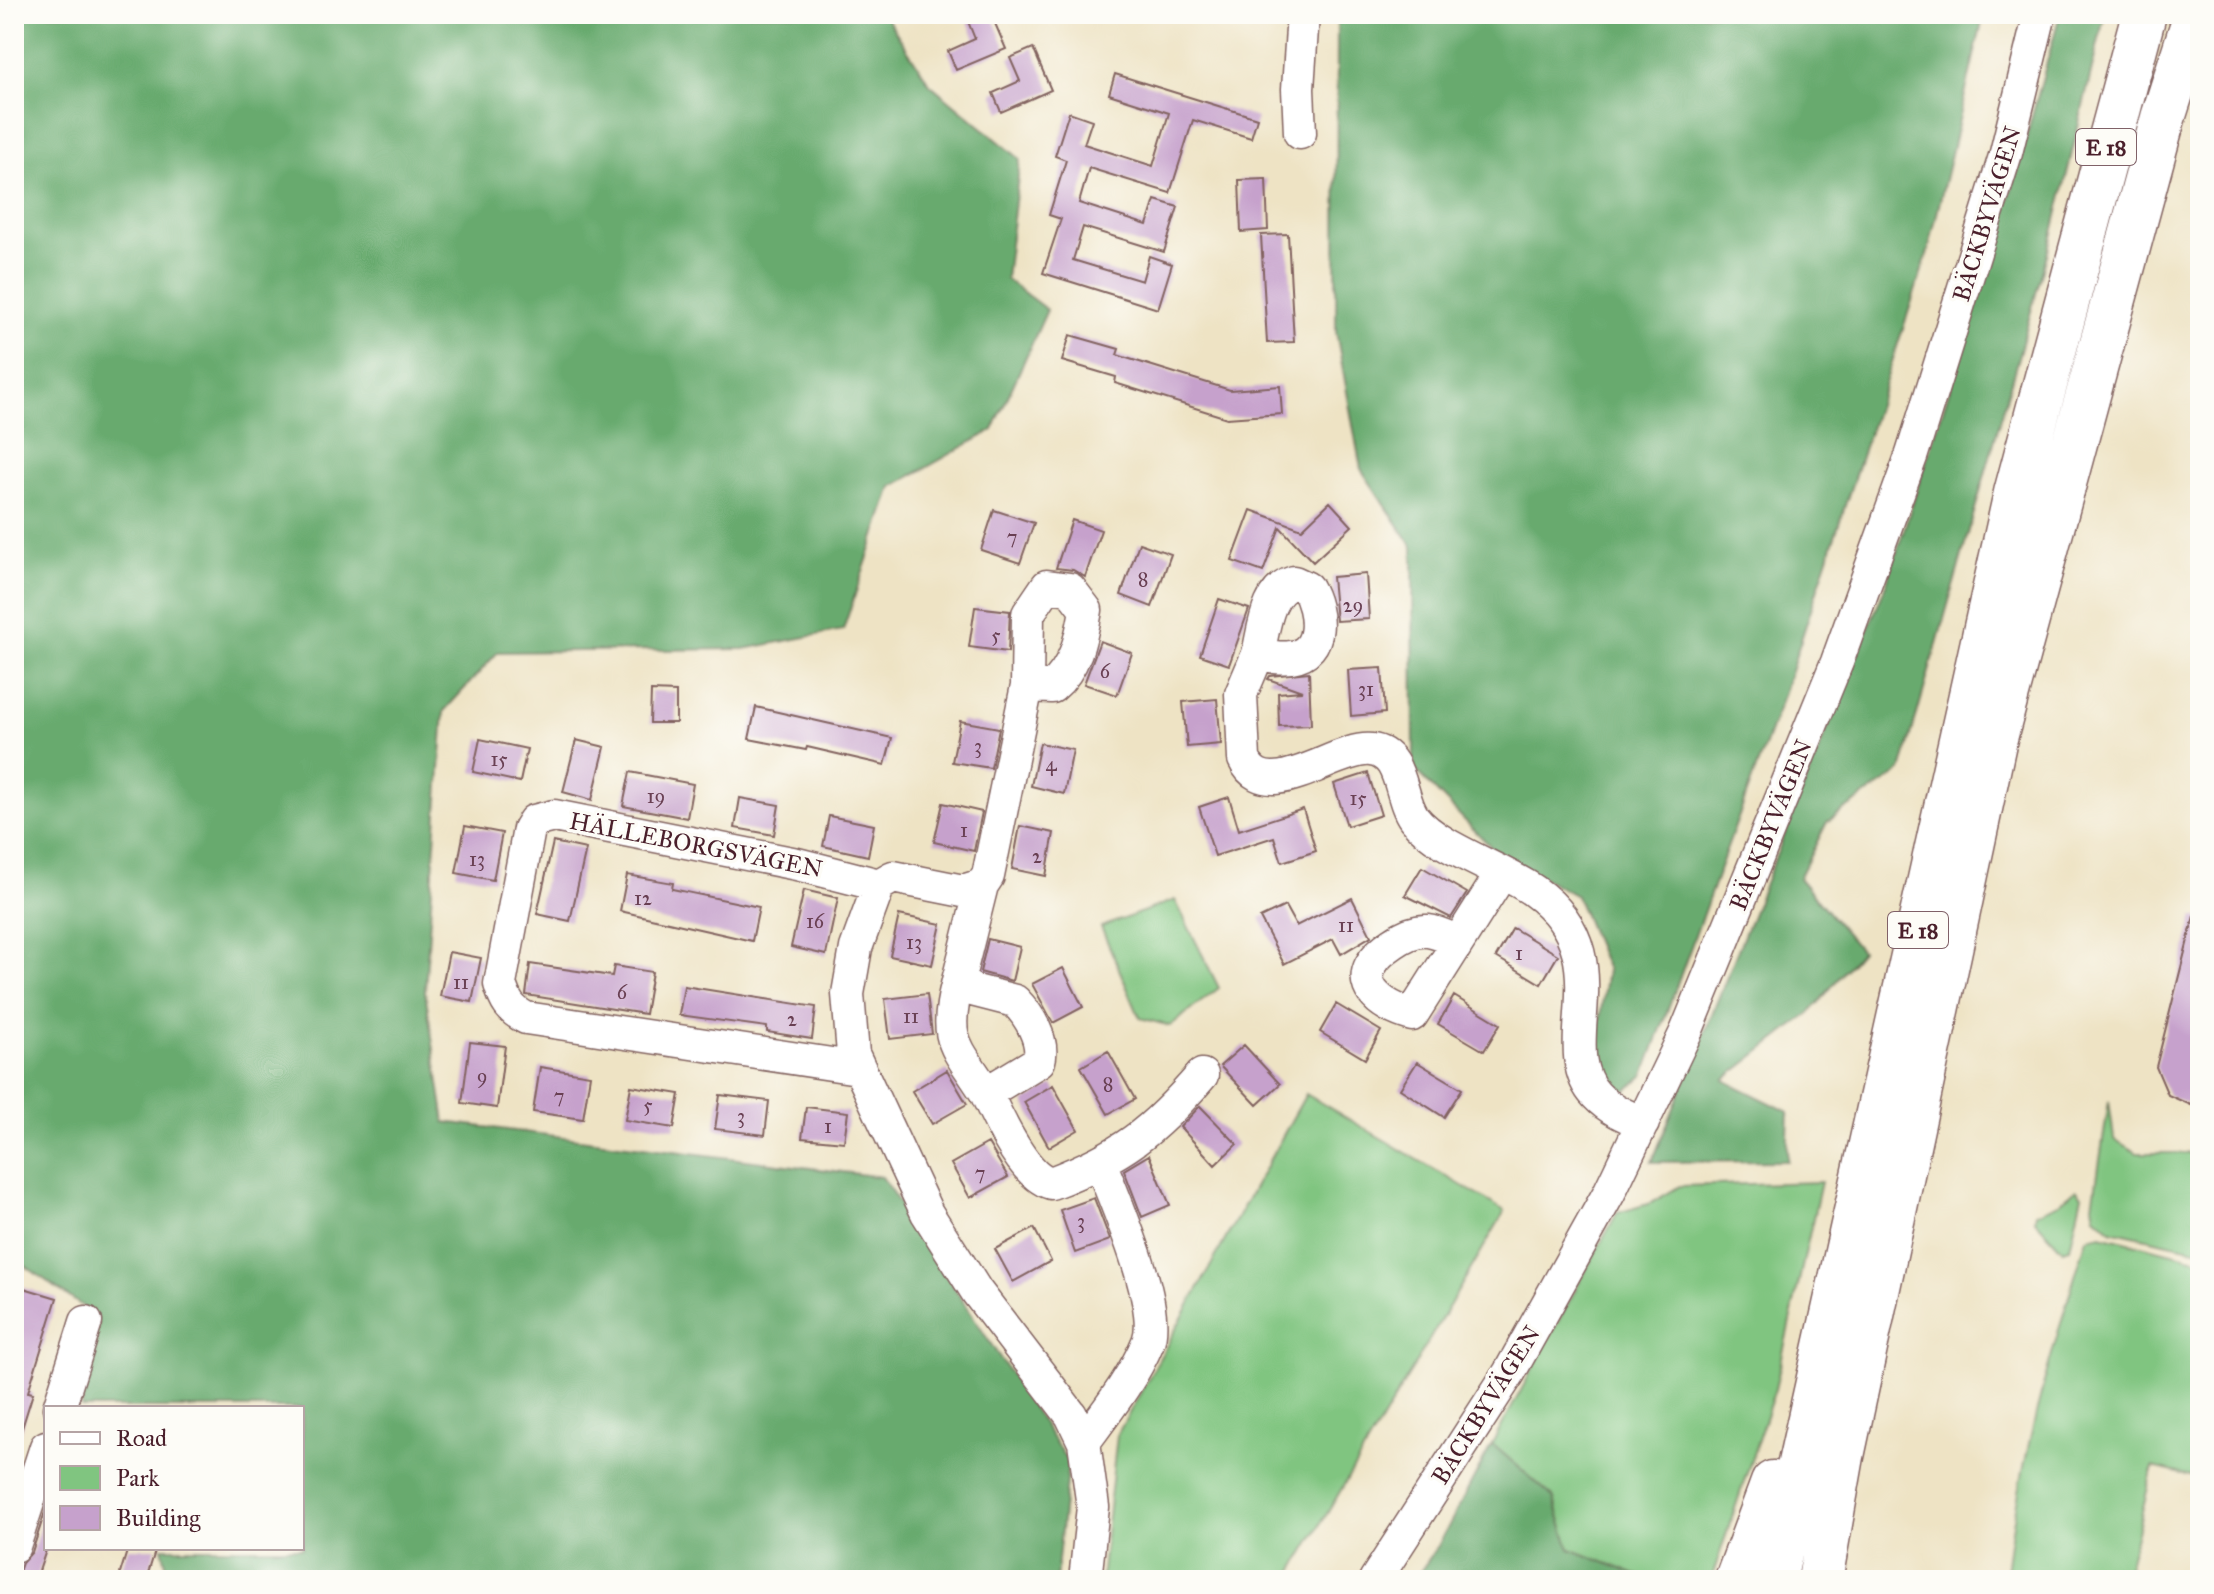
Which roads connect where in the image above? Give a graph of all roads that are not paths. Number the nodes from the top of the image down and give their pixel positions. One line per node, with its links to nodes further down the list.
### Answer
1 (1303, 14): 5 (street)
2 (2040, 14): 16 (street, BÄCKBYVÄGEN)
3 (2144, 14): 21 (highway, E 18)
4 (2196, 14): 29 (highway, E 18)
5 (1300, 133)
6 (1258, 654): 8 (street)
7 (1027, 686): 10 (street)
8 (1502, 873): 11 (street); 16 (street)
9 (879, 885): 10 (street); 13 (street); 13 (street, HÄLLEBORGSVÄGEN)
10 (982, 885): 12 (street)
11 (1458, 942)
12 (958, 981): 15 (street); 15 (street)
13 (858, 1068): 20 (street)
14 (1202, 1075): 17 (street)
15 (986, 1093): 17 (street)
16 (1643, 1123): 26 (street, BÄCKBYVÄGEN)
17 (1101, 1164): 20 (street)
18 (86, 1322): 19 (street)
19 (60, 1406)
20 (1084, 1442): 25 (street)
21 (1802, 1453): 27 (highway); 28 (highway, E 18)
22 (44, 1460): 23 (street)
23 (39, 1491): 24 (street)
24 (14, 1546)
25 (1085, 1580)
26 (1375, 1580)
27 (1737, 1580)
28 (1774, 1580)
29 (1820, 1580)

